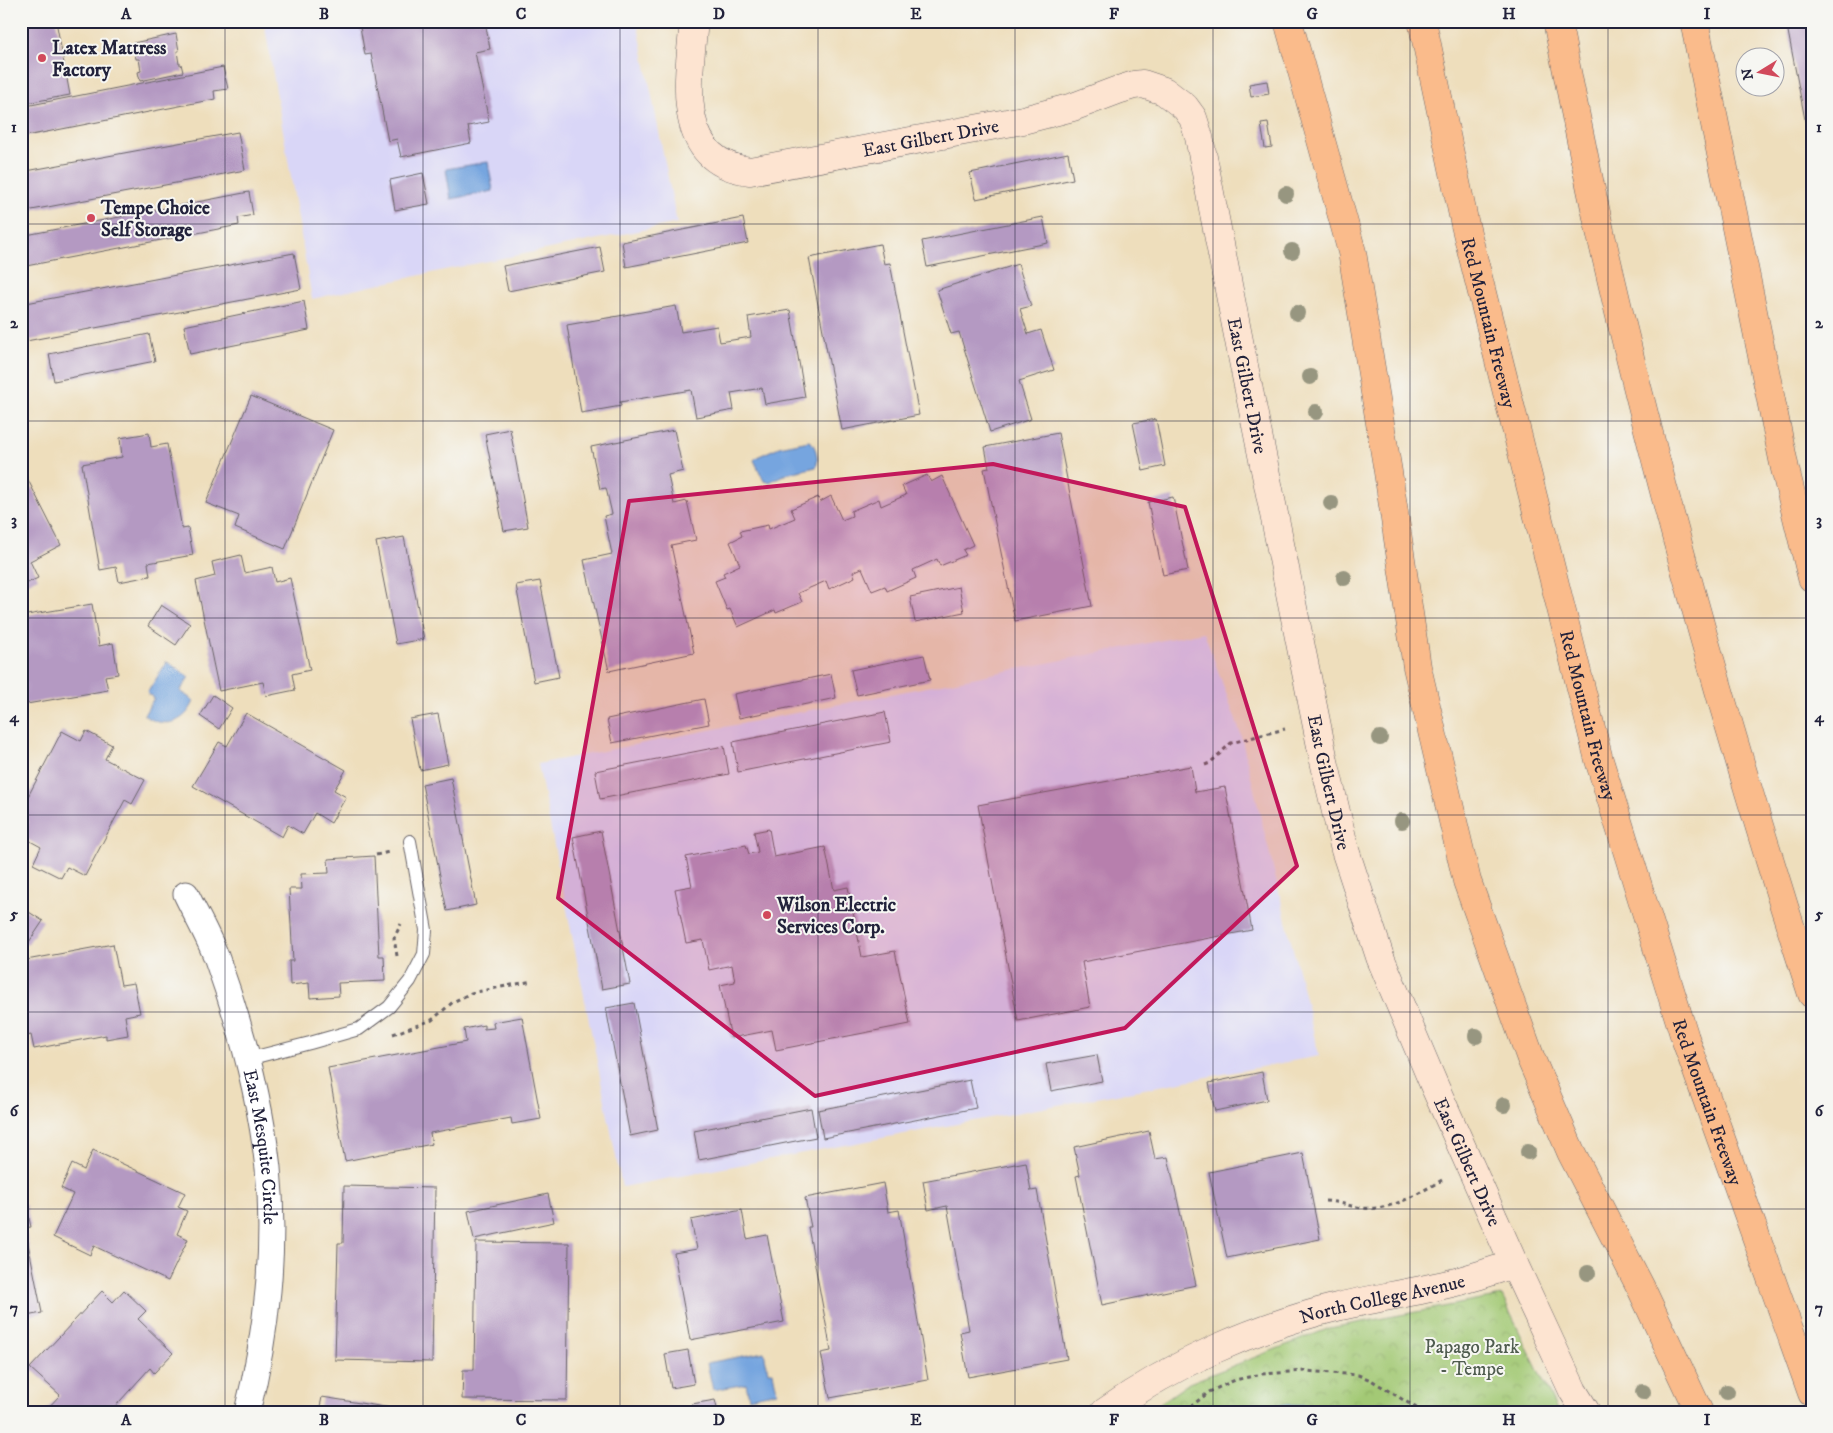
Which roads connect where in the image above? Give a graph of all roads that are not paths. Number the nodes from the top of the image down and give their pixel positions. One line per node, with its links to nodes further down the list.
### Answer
1 (694, 21): 11 (street, East Gilbert Drive)
2 (1288, 21): 13 (highway)
3 (1422, 21): 12 (highway, Red Mountain Freeway)
4 (1557, 21): 9 (highway)
5 (1694, 21): 6 (highway)
6 (1812, 578)
7 (410, 841): 10 (lane)
8 (186, 894): 10 (street, East Mesquite Circle)
9 (1812, 994)
10 (248, 1059): 14 (street, East Mesquite Circle)
11 (1514, 1264): 15 (street, North College Avenue); 16 (street)
12 (1811, 1390)
13 (1699, 1411)
14 (247, 1412)
15 (1105, 1412)
16 (1586, 1412)

